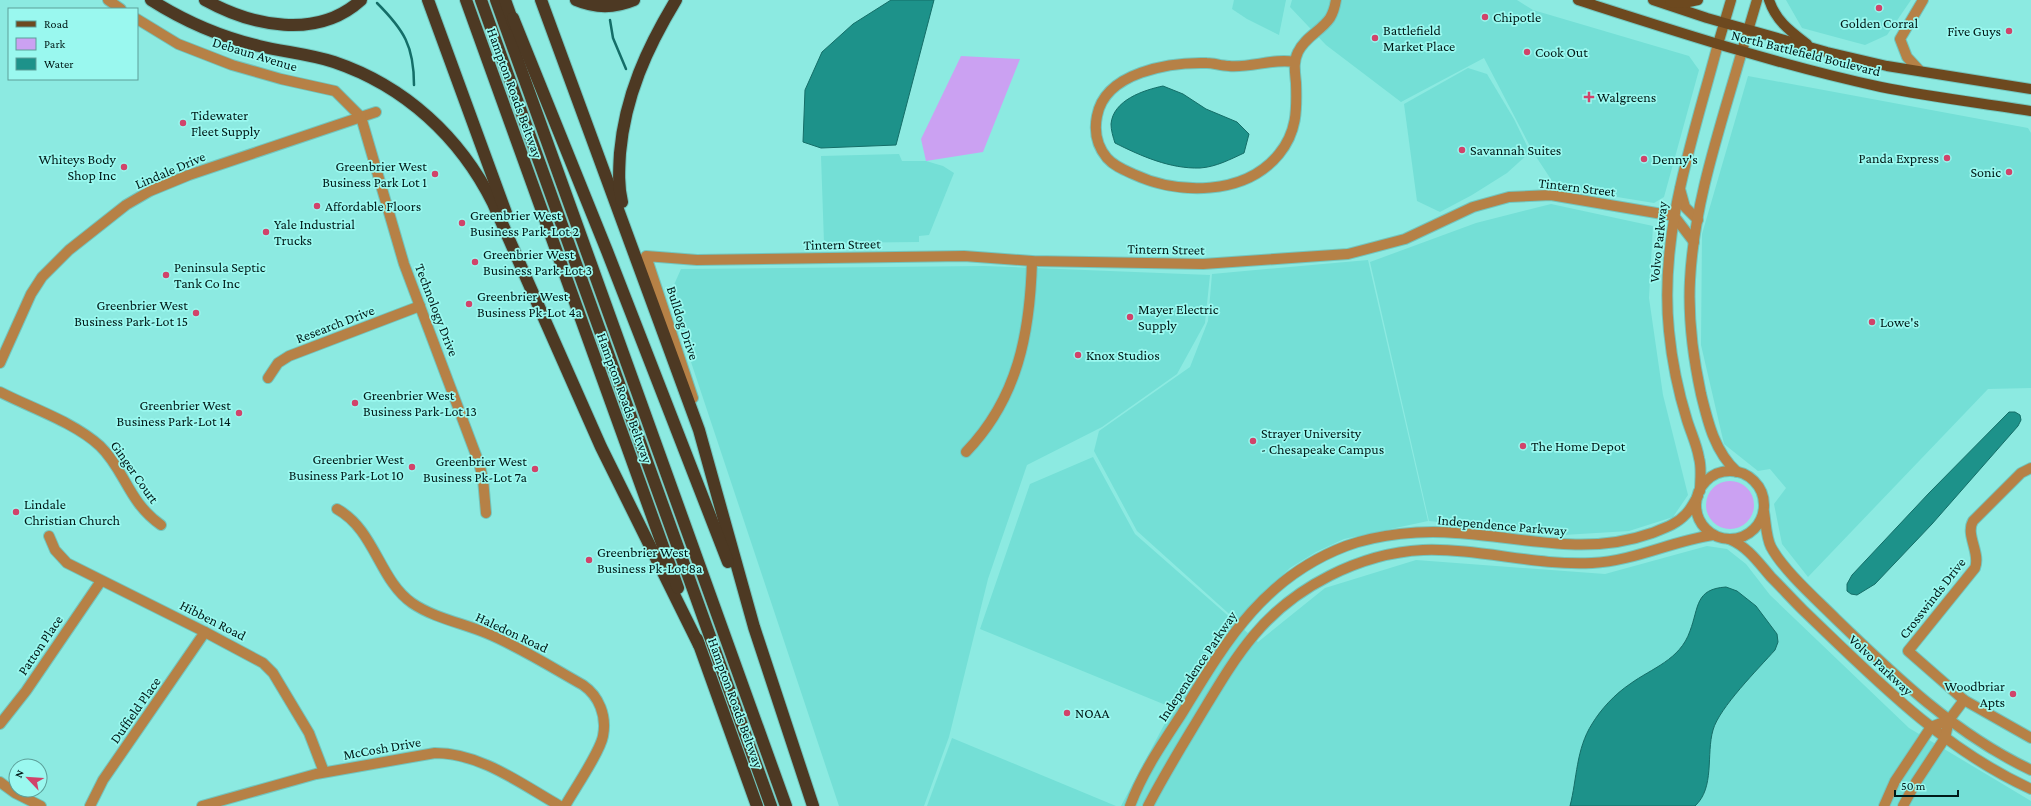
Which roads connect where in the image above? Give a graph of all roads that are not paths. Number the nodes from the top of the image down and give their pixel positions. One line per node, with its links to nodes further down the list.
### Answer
1 (108, 0): 22 (street)
2 (151, 0): 43 (highway)
3 (205, 0): 4 (highway)
4 (361, 0)
5 (428, 0): 43 (highway)
6 (466, 0): 62 (highway, Hampton Roads Beltway)
7 (481, 0): 79 (highway)
8 (496, 0): 80 (highway)
9 (505, 0): 60 (highway); 81 (highway, Hampton Roads Beltway)
10 (541, 0): 39 (highway)
11 (576, 0): 12 (highway)
12 (634, 0)
13 (676, 0): 39 (highway)
14 (1336, 0): 29 (street)
15 (1578, 0): 26 (main road, North Battlefield Boulevard)
16 (1654, 0): 17 (main road); 24 (main road, North Battlefield Boulevard)
17 (1698, 0)
18 (1731, 0): 24 (main road, Volvo Parkway)
19 (1757, 0): 25 (main road, Volvo Parkway)
20 (1769, 0): 27 (main road)
21 (1923, 0): 30 (street)
22 (120, 8)
23 (138, 20): 34 (street, Debaun Avenue)
24 (1724, 23): 25 (main road, North Battlefield Boulevard); 26 (main road, Volvo Parkway)
25 (1748, 29): 27 (main road, North Battlefield Boulevard); 28 (main road, Volvo Parkway)
26 (1718, 44): 28 (main road, North Battlefield Boulevard); 35 (street, Volvo Parkway)
27 (1816, 49): 30 (main road, North Battlefield Boulevard)
28 (1742, 51): 32 (main road, North Battlefield Boulevard); 37 (street, Volvo Parkway)
29 (1294, 62): 29 (street)
30 (1920, 71): 31 (main road, North Battlefield Boulevard)
31 (2031, 90)
32 (2031, 111)
33 (376, 112): 34 (street, Lindale Drive)
34 (361, 117): 42 (street, Technology Drive); 44 (street, Lindale Drive)
35 (1680, 185): 36 (street, Volvo Parkway); 37 (street)
36 (1674, 216): 38 (street); 41 (street, Tintern Street); 51 (street, Volvo Parkway)
37 (1698, 220): 38 (street, Volvo Parkway)
38 (1694, 242): 50 (street, Volvo Parkway)
39 (634, 251): 60 (highway)
40 (646, 256): 41 (street, Tintern Street); 47 (street, Bulldog Drive)
41 (1032, 261): 48 (street)
42 (420, 306): 45 (street, Research Drive); 54 (street, Technology Drive)
43 (542, 312): 62 (highway)
44 (0, 363)
45 (268, 378)
46 (0, 392): 55 (street, Ginger Court)
47 (694, 398)
48 (966, 452)
49 (2031, 468): 63 (street, Crosswinds Drive)
50 (1737, 472): 51 (street); 53 (street, Volvo Parkway)
51 (1699, 493): 56 (street, Volvo Parkway); 83 (street, Independence Parkway)
52 (337, 509): 77 (street, Haledon Road)
53 (1764, 512): 58 (street); 64 (street, Volvo Parkway)
54 (486, 513)
55 (161, 525)
56 (1713, 535): 58 (street, Volvo Parkway); 84 (street, Independence Parkway)
57 (49, 536): 59 (street, Hibben Road)
58 (1729, 540): 66 (street, Volvo Parkway)
59 (101, 581): 61 (street, Hibben Road); 65 (street, Patton Place)
60 (754, 627): 82 (highway)
61 (205, 632): 70 (street, Hibben Road); 74 (street, Duffield Place)
62 (699, 645): 78 (highway, Hampton Roads Beltway)
63 (1964, 700): 64 (street); 68 (street, Crosswinds Drive)
64 (1949, 720): 66 (street); 67 (street); 69 (street, Volvo Parkway)
65 (0, 724)
66 (1931, 727): 67 (street, Volvo Parkway); 85 (street)
67 (1945, 738): 72 (street, Volvo Parkway); 86 (street)
68 (2031, 738)
69 (2031, 770)
70 (324, 772): 75 (street, McCosh Drive); 76 (street, McCosh Drive)
71 (0, 782): 73 (street)
72 (2031, 789)
73 (41, 806)
74 (90, 806)
75 (202, 806)
76 (560, 806)
77 (565, 806)
78 (757, 806)
79 (771, 806)
80 (786, 806)
81 (792, 806)
82 (813, 806)
83 (1130, 806)
84 (1148, 806)
85 (1884, 806)
86 (1903, 806)

